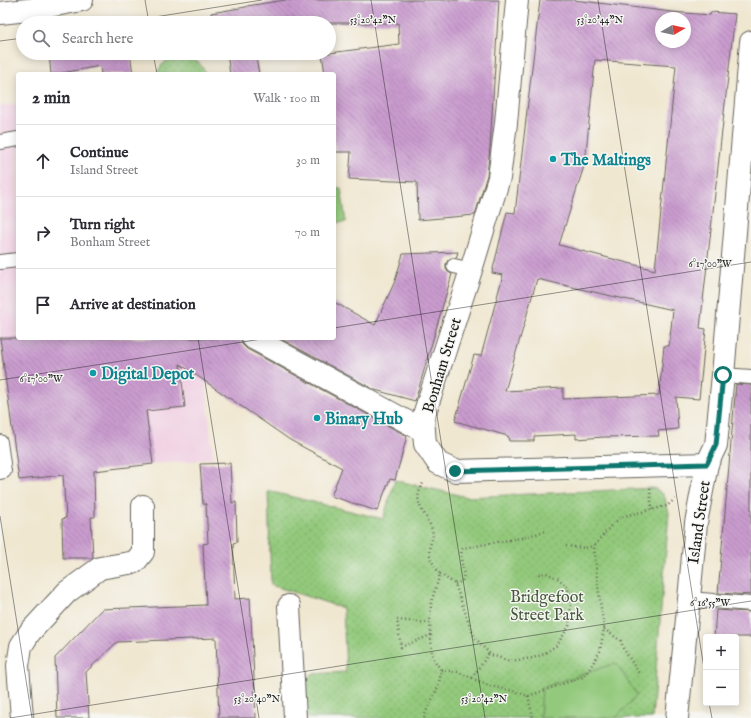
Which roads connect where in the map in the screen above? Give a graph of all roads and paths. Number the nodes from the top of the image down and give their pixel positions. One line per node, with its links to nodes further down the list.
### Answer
1 (82, 0): 3 (street)
2 (517, 0): 13 (street, Bonham Street)
3 (0, 13)
4 (751, 42): 5 (street, Island Street)
5 (749, 94): 11 (street, Island Street)
6 (16, 139): 7 (lane)
7 (0, 142)
8 (16, 260): 9 (lane)
9 (0, 262)
10 (257, 340): 13 (street)
11 (723, 375): 12 (lane); 16 (street, Island Street)
12 (751, 377)
13 (424, 431): 15 (street, Bonham Street)
14 (0, 442): 17 (lane)
15 (438, 463): 16 (street); 26 (path)
16 (707, 464): 28 (street, Island Street)
17 (0, 472)
18 (650, 486): 21 (path)
19 (675, 498): 21 (path)
20 (143, 506): 39 (street)
21 (652, 510): 24 (path)
22 (546, 531): 27 (path)
23 (566, 546): 24 (path)
24 (594, 546): 32 (path)
25 (538, 572): 34 (path)
26 (440, 574): 27 (path); 31 (path)
27 (455, 584): 34 (path)
28 (689, 600): 29 (lane); 43 (street, Island Street)
29 (751, 604)
30 (289, 606): 40 (street)
31 (430, 623): 33 (path); 33 (path)
32 (604, 629): 36 (path); 38 (path)
33 (431, 635): 35 (path)
34 (489, 653): 37 (path)
35 (441, 670): 37 (path); 41 (path)
36 (640, 675)
37 (472, 678): 38 (path)
38 (528, 696): 42 (path)
39 (22, 718)
40 (295, 718)
41 (424, 718)
42 (533, 718)
43 (677, 718)

